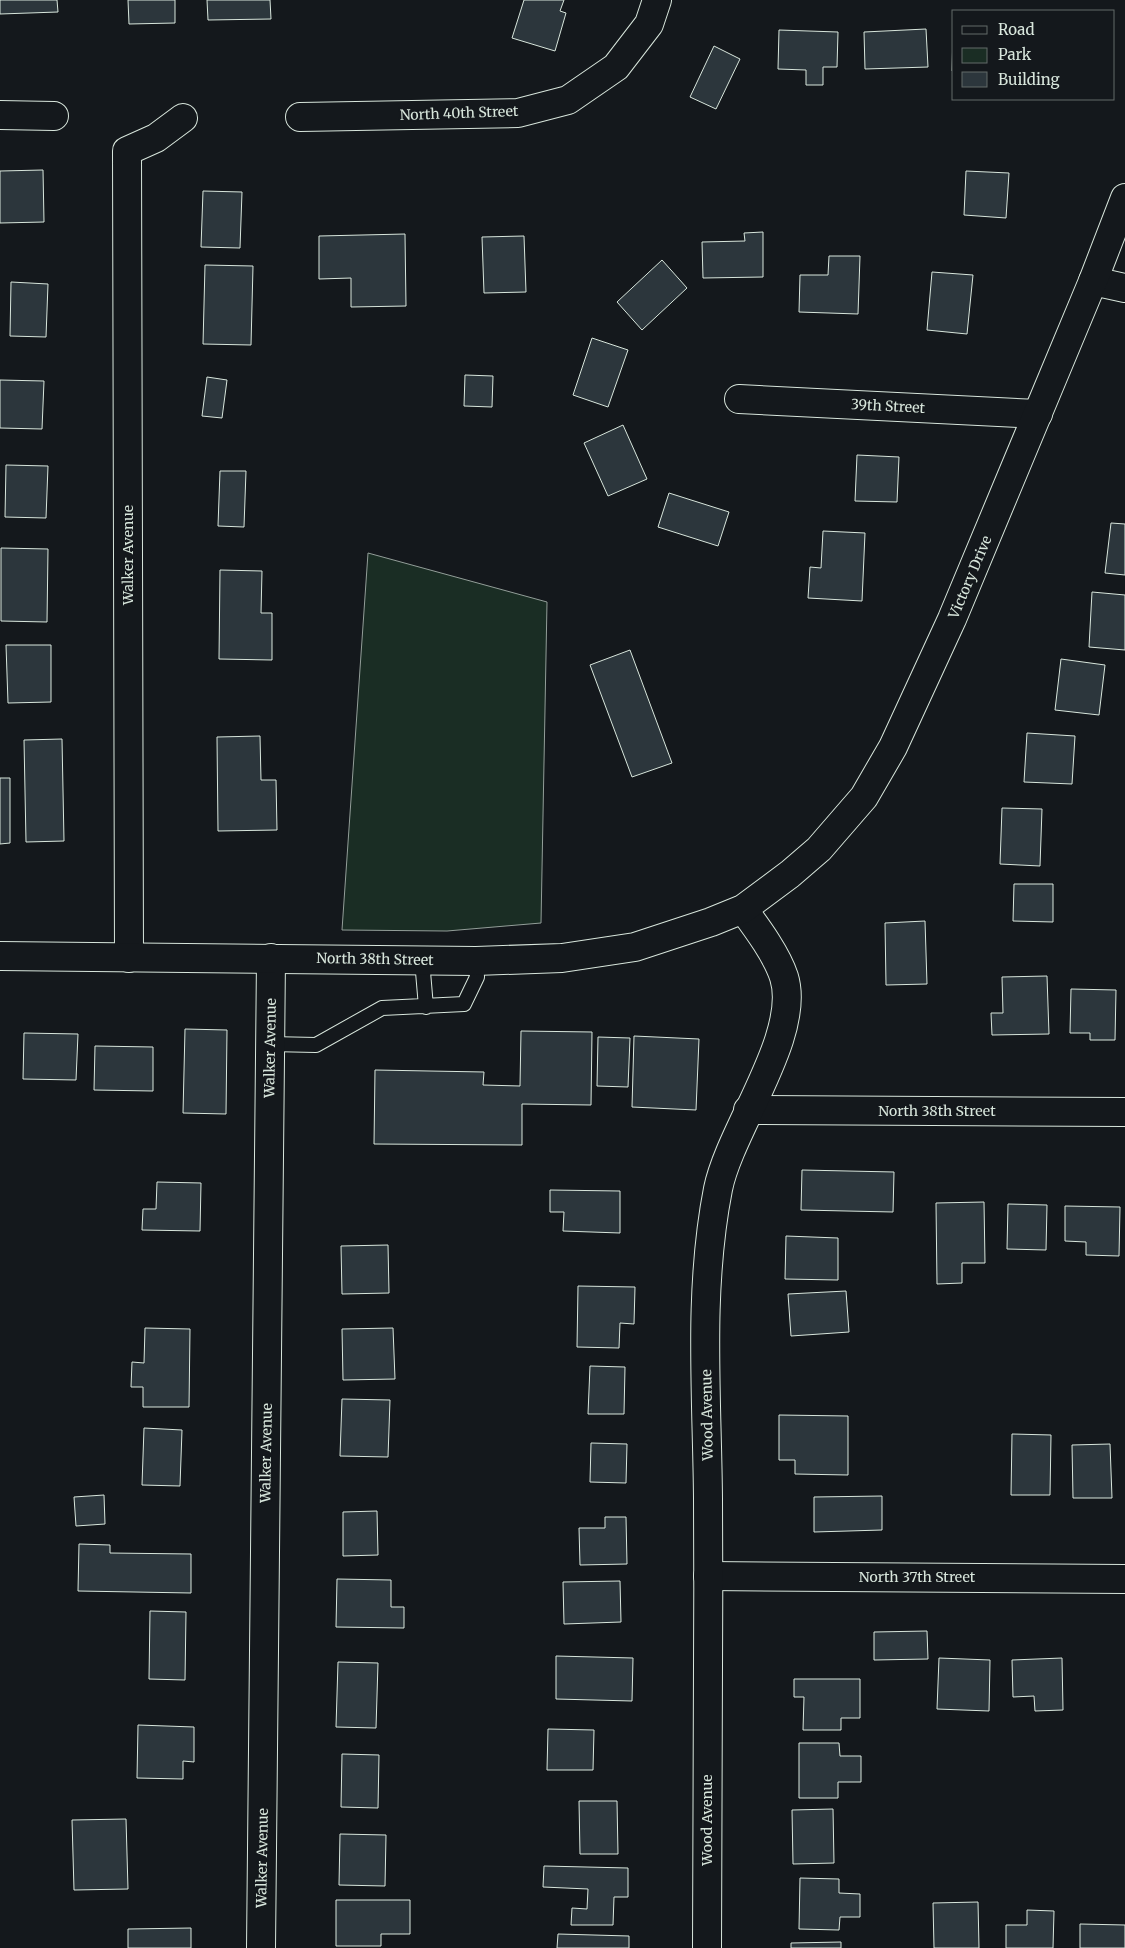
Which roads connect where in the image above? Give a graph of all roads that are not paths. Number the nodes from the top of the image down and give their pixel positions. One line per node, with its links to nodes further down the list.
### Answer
1 (657, 0): 5 (street, North 40th Street)
2 (0, 115): 3 (street)
3 (54, 116)
4 (183, 118): 13 (street, Walker Avenue)
5 (300, 118)
6 (1125, 198): 7 (street, Victory Drive)
7 (1093, 281): 8 (street); 10 (street, Victory Drive)
8 (1125, 288)
9 (739, 399): 10 (street, 39th Street)
10 (1038, 414): 11 (street, Victory Drive)
11 (743, 909): 16 (street, North 38th Street); 19 (street, Wood Avenue)
12 (0, 956): 13 (street, North 38th Street)
13 (129, 958): 14 (street, North 38th Street)
14 (271, 958): 15 (street, North 38th Street); 18 (street, Walker Avenue)
15 (422, 960): 16 (street, North 38th Street); 17 (lane)
16 (476, 961): 17 (lane)
17 (426, 1007): 18 (lane)
18 (270, 1044): 23 (street, Walker Avenue)
19 (748, 1110): 20 (street, North 38th Street); 21 (street, Wood Avenue)
20 (1125, 1112)
21 (708, 1576): 22 (street, North 37th Street); 24 (street, Wood Avenue)
22 (1125, 1579)
23 (261, 1948)
24 (707, 1948)

